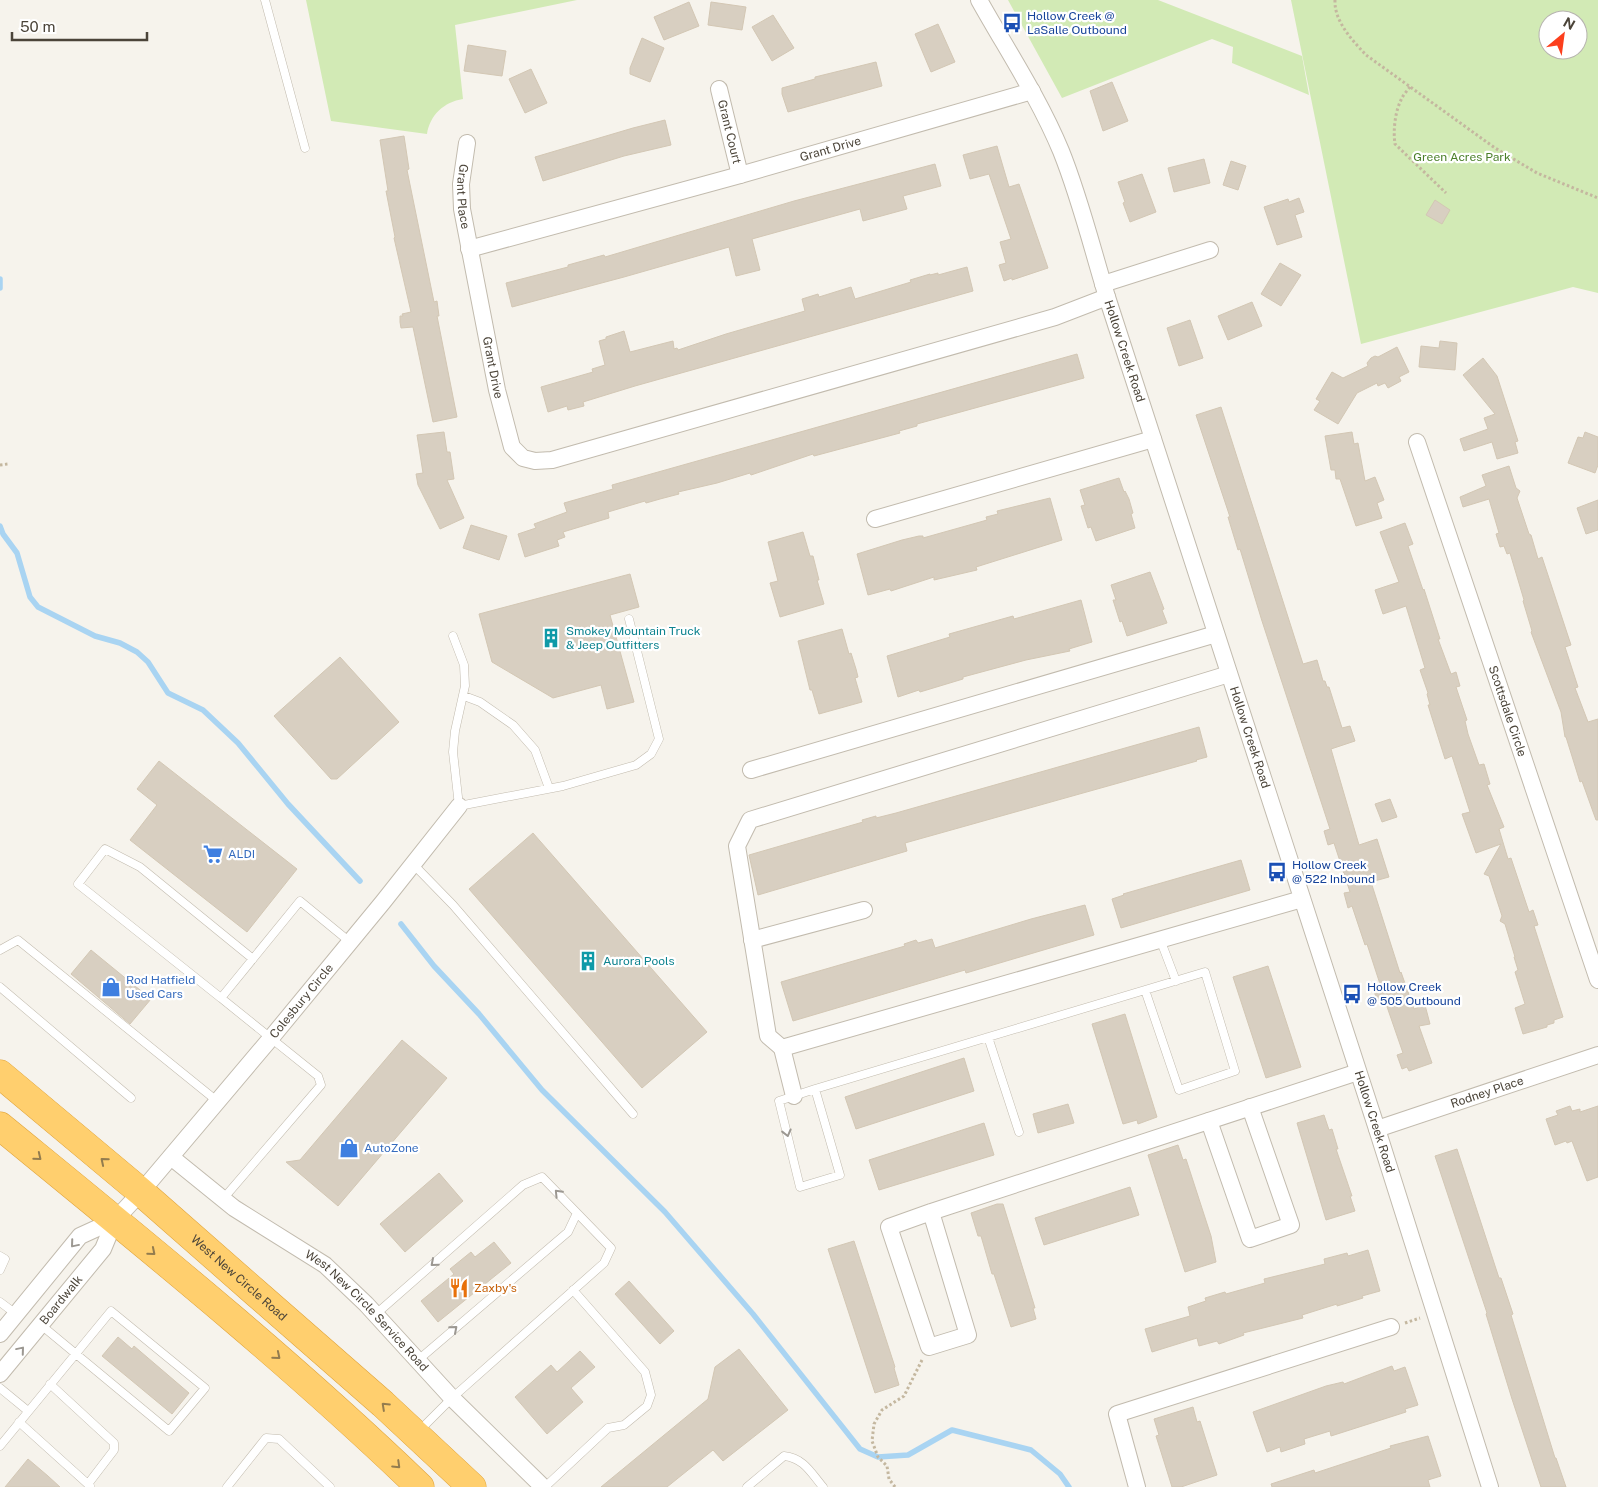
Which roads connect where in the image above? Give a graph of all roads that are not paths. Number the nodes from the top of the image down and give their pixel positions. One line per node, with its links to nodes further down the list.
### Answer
1 (265, 0): 6 (lane)
2 (979, 0): 4 (street, Hollow Creek Road)
3 (719, 89): 7 (street, Grant Court)
4 (1032, 91): 7 (street, Grant Drive); 10 (street, Hollow Creek Road)
5 (467, 144): 8 (street, Grant Place)
6 (305, 148)
7 (740, 175): 8 (street, Grant Drive)
8 (469, 249): 10 (street, Grant Drive)
9 (1210, 250): 10 (street, Grant Drive)
10 (1105, 290): 11 (street, Hollow Creek Road)
11 (1153, 439): 13 (street); 15 (street, Hollow Creek Road)
12 (1417, 442): 30 (street, Scottsdale Circle)
13 (875, 519)
14 (629, 619): 20 (lane)
15 (1216, 634): 17 (street, Hollow Creek Road); 19 (street)
16 (454, 636): 18 (lane)
17 (1229, 674): 23 (street, Hollow Creek Road); 26 (street)
18 (464, 696): 20 (lane); 21 (lane)
19 (751, 770)
20 (549, 788): 21 (lane)
21 (459, 806): 22 (street, Colesbury Circle)
22 (413, 864): 27 (street, Colesbury Circle); 46 (lane)
23 (1302, 899): 25 (street); 39 (street, Hollow Creek Road)
24 (864, 910): 26 (street)
25 (1160, 939): 31 (lane); 37 (street)
26 (752, 940): 37 (street)
27 (350, 942): 29 (lane); 35 (street, Colesbury Circle)
28 (0, 950): 44 (lane)
29 (253, 959): 34 (lane); 34 (lane)
30 (1598, 980)
31 (1176, 981): 33 (lane); 33 (lane)
32 (0, 987): 43 (lane)
33 (1145, 990): 36 (lane)
34 (221, 998): 35 (lane)
35 (271, 1038): 44 (street, Colesbury Circle); 53 (lane)
36 (988, 1038): 41 (lane); 50 (lane)
37 (782, 1048): 42 (street)
38 (1598, 1055): 49 (street, Rodney Place)
39 (1358, 1072): 45 (street); 49 (street, Hollow Creek Road)
40 (0, 1074): 52 (highway, West New Circle Road, one-way to 40)
41 (815, 1089): 42 (lane); 42 (lane, one-way to 41)
42 (794, 1096)
43 (131, 1098)
44 (217, 1101): 51 (street, Colesbury Circle)
45 (1250, 1108): 47 (street); 47 (street)
46 (632, 1114)
47 (1208, 1121): 54 (street)
48 (0, 1126): 56 (highway, one-way to 56)
49 (1377, 1129): 85 (street, Hollow Creek Road)
50 (1019, 1132)
51 (171, 1157): 52 (street, Colesbury Circle); 53 (street, West New Circle Service Road)
52 (141, 1192): 56 (street, Boardwalk); 74 (highway, West New Circle Road, one-way to 52)
53 (223, 1199): 62 (street, West New Circle Service Road)
54 (931, 1212): 54 (street)
55 (577, 1213): 59 (lane); 62 (lane, one-way to 62); 67 (lane, one-way to 55)
56 (115, 1220): 61 (street, Boardwalk, one-way to 61); 63 (street, Boardwalk); 79 (highway, one-way to 79)
57 (0, 1256): 58 (lane)
58 (0, 1270)
59 (573, 1290): 71 (lane); 81 (lane)
60 (0, 1302): 61 (lane)
61 (16, 1314): 65 (street, Boardwalk)
62 (376, 1314): 67 (street, West New Circle Service Road)
63 (41, 1325): 66 (lane); 68 (street, Boardwalk, one-way to 63)
64 (1391, 1327): 84 (street)
65 (0, 1334)
66 (76, 1354): 66 (lane); 69 (lane)
67 (417, 1361): 71 (street, West New Circle Service Road)
68 (0, 1374)
69 (50, 1384): 72 (lane); 76 (lane)
70 (0, 1388): 72 (lane)
71 (452, 1398): 74 (lane); 81 (street, West New Circle Service Road)
72 (28, 1412): 73 (lane)
73 (19, 1422): 75 (lane); 76 (lane)
74 (415, 1435): 80 (highway, West New Circle Road)
75 (0, 1446)
76 (90, 1486)
77 (226, 1487): 78 (lane)
78 (330, 1487)
79 (420, 1487)
80 (472, 1487)
81 (544, 1487)
82 (747, 1487): 83 (lane)
83 (824, 1487)
84 (1137, 1487)
85 (1490, 1487)

